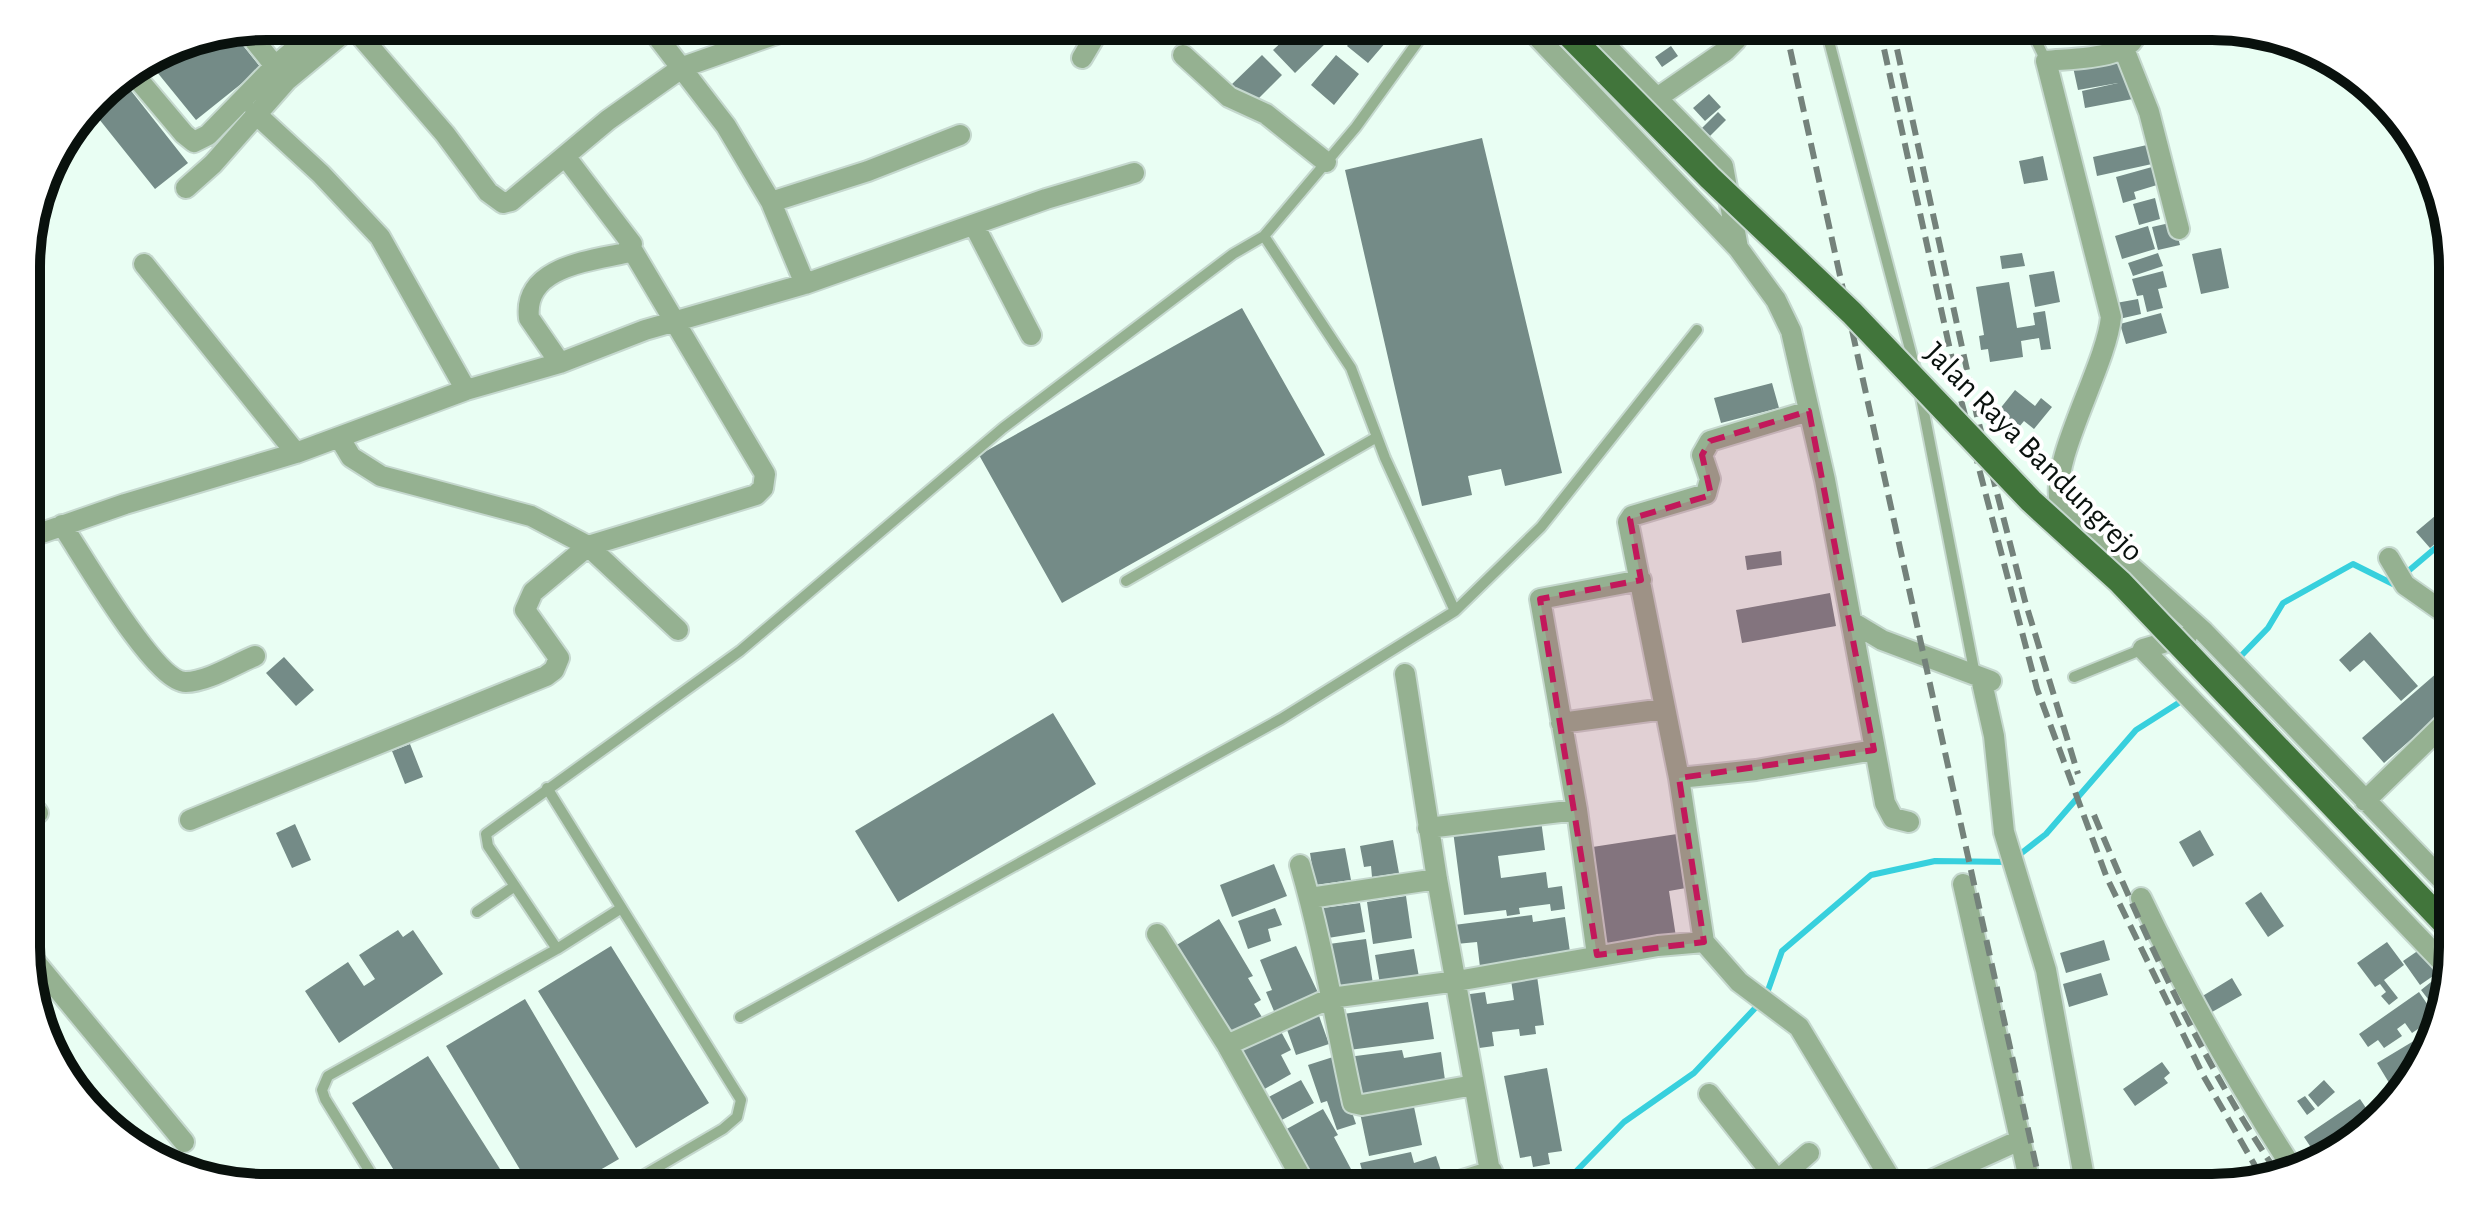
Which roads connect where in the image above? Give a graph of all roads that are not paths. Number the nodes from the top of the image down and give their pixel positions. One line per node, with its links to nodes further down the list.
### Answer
1 (306, 40): 20 (street)
2 (335, 40): 24 (street)
3 (364, 40): 26 (street)
4 (661, 40): 21 (street)
5 (759, 40): 21 (street)
6 (1093, 40): 18 (street)
7 (1418, 40): 27 (lane)
8 (1540, 40): 35 (street)
9 (1574, 40): 83 (main road, Jalan Raya Bandungrejo, bridge)
10 (1601, 40): 23 (street)
11 (1736, 40): 23 (street)
12 (1829, 40): 62 (lane)
13 (2036, 40): 19 (lane)
14 (2131, 40): 16 (street)
15 (255, 41): 20 (street)
16 (2124, 49): 19 (street); 32 (street)
17 (1183, 55): 27 (street)
18 (1082, 58)
19 (2046, 61): 57 (street)
20 (275, 66): 22 (street)
21 (683, 67): 26 (street); 30 (street)
22 (138, 80)
23 (1657, 98): 35 (street)
24 (255, 113): 29 (street); 42 (street)
25 (960, 135): 30 (street)
26 (565, 156): 34 (street)
27 (1326, 162): 33 (lane)
28 (1134, 173): 31 (street)
29 (186, 188)
30 (771, 202): 37 (street)
31 (974, 225): 37 (street); 40 (street)
32 (2179, 229)
33 (1264, 236): 45 (lane); 68 (lane)
34 (631, 248): 38 (street); 41 (street)
35 (1738, 248): 43 (street)
36 (144, 264): 46 (street)
37 (805, 284): 38 (street)
38 (675, 321): 41 (street); 49 (street)
39 (1697, 330): 54 (lane)
40 (1031, 335)
41 (560, 363): 42 (street)
42 (466, 390): 44 (street)
43 (1809, 411): 51 (street); 55 (street)
44 (339, 437): 46 (street); 49 (street)
45 (1377, 437): 52 (lane); 54 (lane)
46 (296, 453): 47 (street)
47 (62, 525): 48 (street); 59 (street)
48 (40, 533)
49 (588, 546): 56 (street); 71 (street)
50 (2396, 570): 53 (street)
51 (1641, 580): 63 (street); 64 (street)
52 (1126, 581)
53 (2439, 607)
54 (1455, 611): 92 (lane)
55 (1852, 622): 62 (street); 66 (street)
56 (678, 630)
57 (2203, 631): 58 (street); 69 (street)
58 (2143, 649): 61 (lane); 88 (street)
59 (255, 656)
60 (1405, 674): 73 (street)
61 (2074, 677)
62 (1984, 679): 109 (street)
63 (1664, 709): 64 (street); 67 (street)
64 (1561, 723): 70 (street)
65 (2439, 729): 69 (street)
66 (1874, 750): 67 (street); 72 (street)
67 (1679, 778): 85 (street)
68 (547, 788): 78 (lane); 81 (lane)
69 (2365, 801): 75 (street)
70 (1577, 810): 73 (street); 87 (street)
71 (190, 820)
72 (1909, 822)
73 (1428, 828): 76 (street)
74 (1300, 865): 79 (street)
75 (2439, 877)
76 (1437, 879): 79 (street); 90 (street)
77 (1963, 884): 96 (street)
78 (515, 886): 82 (lane); 86 (lane)
79 (1310, 898): 91 (street)
80 (2141, 898): 99 (street)
81 (620, 909): 86 (lane); 101 (lane)
82 (477, 912)
83 (2439, 917)
84 (1157, 934): 93 (street)
85 (1704, 942): 87 (street); 106 (street)
86 (557, 949): 100 (lane)
87 (1597, 955): 90 (street)
88 (2439, 959)
89 (41, 969): 97 (street)
90 (1457, 981): 91 (street); 94 (street)
91 (1331, 998): 93 (street); 94 (street)
92 (740, 1017)
93 (1227, 1045): 102 (street)
94 (1474, 1085): 103 (street)
95 (1709, 1094): 104 (street)
96 (2020, 1140): 107 (street); 108 (street)
97 (184, 1142)
98 (1809, 1153): 105 (street)
99 (2288, 1161)
100 (371, 1174)
101 (646, 1174)
102 (1299, 1174)
103 (1492, 1174)
104 (1766, 1174)
105 (1785, 1174)
106 (1888, 1174)
107 (1945, 1174)
108 (2028, 1174)
109 (2083, 1174)

